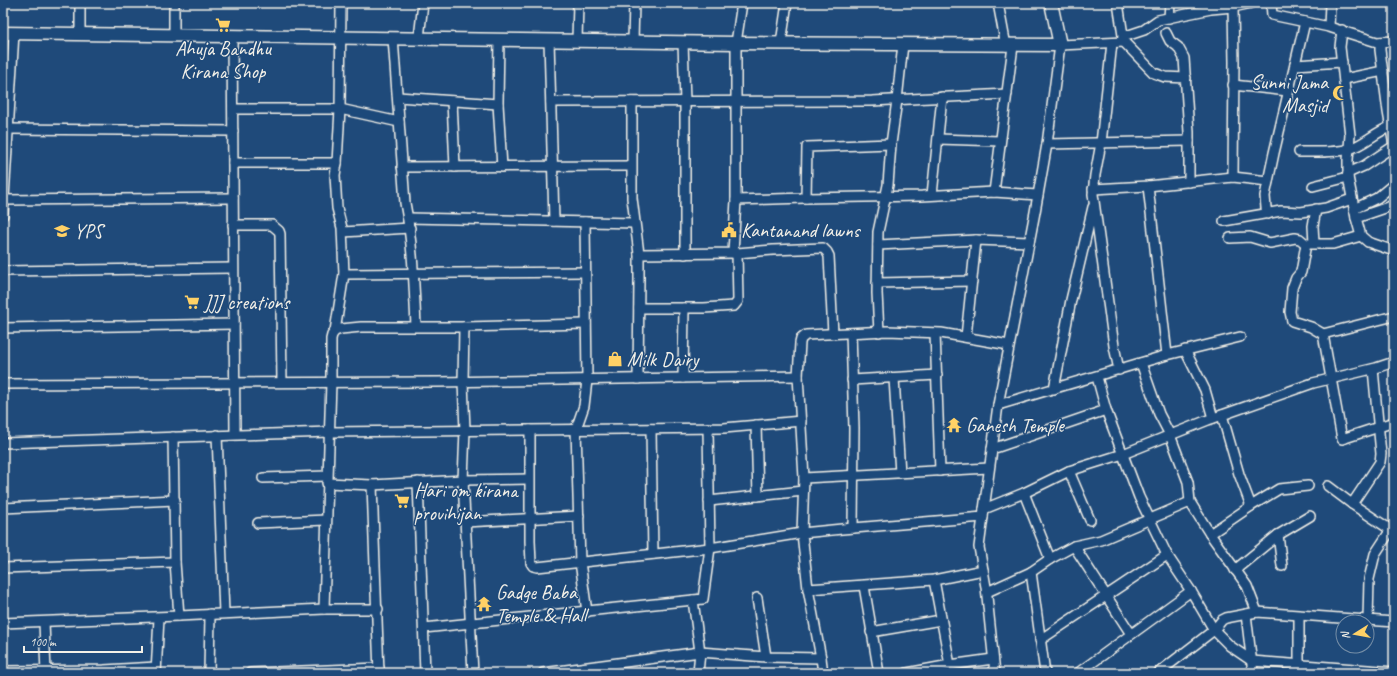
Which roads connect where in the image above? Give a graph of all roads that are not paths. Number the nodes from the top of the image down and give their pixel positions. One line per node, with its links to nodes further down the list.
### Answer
1 (80, 3): 24 (street)
2 (174, 3): 25 (street)
3 (341, 3): 27 (street)
4 (423, 3): 29 (street)
5 (578, 3): 33 (street)
6 (634, 3): 34 (street)
7 (742, 3): 39 (street)
8 (787, 3): 40 (street)
9 (998, 3): 43 (street)
10 (1051, 3): 42 (street)
11 (1118, 3): 31 (street)
12 (1170, 3): 18 (street)
13 (1252, 3): 17 (street)
14 (1271, 3): 19 (street)
15 (1330, 3): 20 (street)
16 (1212, 6): 17 (street); 18 (street)
17 (1233, 8): 49 (street)
18 (1169, 18): 31 (street)
19 (1305, 22): 20 (street); 45 (street)
20 (1329, 27): 21 (street)
21 (1342, 30): 37 (street); 44 (street)
22 (9, 33): 24 (street); 66 (street)
23 (1166, 33): 47 (street)
24 (80, 34): 25 (street)
25 (174, 35): 26 (street)
26 (232, 36): 27 (street); 61 (street)
27 (341, 37): 28 (street); 62 (street)
28 (393, 38): 29 (street); 52 (street)
29 (420, 38): 30 (street)
30 (499, 39): 32 (street); 60 (street)
31 (1124, 39): 36 (street); 47 (street)
32 (549, 40): 33 (street); 57 (street)
33 (577, 40): 34 (street)
34 (633, 41): 35 (street)
35 (683, 42): 39 (street); 59 (street)
36 (1112, 42): 42 (street); 71 (street)
37 (1380, 42): 38 (street); 46 (street)
38 (1394, 42)
39 (736, 43): 40 (street); 54 (street)
40 (781, 43): 41 (street)
41 (903, 44): 43 (street); 55 (street)
42 (1060, 45): 43 (street); 73 (street)
43 (1010, 46): 51 (street)
44 (1342, 62): 45 (street); 48 (street)
45 (1295, 65): 50 (street)
46 (1383, 71): 48 (street); 63 (street)
47 (1186, 78): 70 (street)
48 (1344, 79): 75 (street)
49 (1233, 85): 50 (street); 85 (street)
50 (1288, 91): 86 (street)
51 (1007, 94): 53 (street); 69 (street)
52 (398, 97): 56 (street); 64 (street)
53 (942, 97): 55 (street); 68 (street)
54 (736, 100): 55 (street); 59 (street); 99 (street)
55 (898, 100): 72 (street)
56 (452, 101): 60 (street); 82 (street)
57 (551, 102): 58 (street); 79 (street)
58 (632, 102): 59 (street); 80 (street)
59 (685, 102): 124 (street)
60 (498, 104): 83 (street)
61 (233, 109): 62 (street); 67 (street)
62 (340, 109): 64 (street); 78 (street)
63 (1391, 112): 65 (street)
64 (399, 122): 81 (street)
65 (1390, 127): 74 (street); 75 (street)
66 (8, 129): 67 (street); 98 (street)
67 (233, 131): 77 (street)
68 (938, 139): 69 (street); 93 (street)
69 (1000, 141): 92 (street)
70 (1188, 141): 71 (street); 87 (street)
71 (1101, 143): 73 (street); 91 (street)
72 (891, 144): 95 (street); 97 (street)
73 (1046, 144): 94 (street)
74 (1394, 144): 84 (street)
75 (1349, 150): 76 (street); 84 (street)
76 (1299, 152)
77 (233, 163): 78 (street); 96 (street)
78 (337, 163): 114 (street)
79 (553, 166): 80 (street); 83 (street); 108 (street)
80 (631, 166): 111 (street)
81 (402, 167): 82 (street); 107 (street)
82 (455, 167): 83 (street)
83 (502, 167)
84 (1348, 175): 90 (street); 100 (street)
85 (1233, 177): 86 (street); 87 (street)
86 (1268, 181): 104 (street)
87 (1189, 182): 89 (street)
88 (1394, 184): 105 (street)
89 (1148, 186): 91 (street); 150 (street)
90 (1313, 186)
91 (1093, 189): 101 (street)
92 (994, 192): 93 (street); 94 (street)
93 (932, 195): 95 (street)
94 (1038, 195): 118 (street)
95 (886, 196): 97 (street); 120 (street)
96 (233, 198): 98 (street); 112 (street)
97 (806, 198): 99 (street)
98 (4, 200): 106 (street)
99 (736, 200): 122 (street)
100 (1352, 200): 103 (street); 105 (street)
101 (1094, 202): 154 (street); 169 (street)
102 (1394, 205): 105 (street)
103 (1316, 209): 104 (street); 119 (street)
104 (1268, 214): 109 (street)
105 (1355, 214): 115 (street)
106 (3, 215)
107 (408, 218): 108 (street); 113 (street)
108 (554, 221): 110 (street)
109 (1224, 221)
110 (585, 222): 111 (street); 127 (street)
111 (634, 223): 123 (street)
112 (233, 225): 125 (street); 164 (street)
113 (410, 228): 114 (street); 129 (street)
114 (343, 232): 128 (street)
115 (1361, 236): 119 (street); 121 (street)
116 (1230, 238): 119 (street)
117 (976, 240): 118 (street); 120 (street); 130 (street)
118 (1029, 242): 148 (street)
119 (1310, 243): 145 (street)
120 (878, 245): 131 (street)
121 (1394, 251)
122 (735, 253): 124 (street); 133 (street); 144 (street)
123 (639, 254): 124 (street); 132 (street)
124 (685, 254)
125 (233, 268): 126 (street); 135 (street)
126 (3, 271)
127 (585, 272): 129 (street); 136 (street)
128 (344, 274): 129 (street); 140 (street)
129 (414, 274): 137 (street)
130 (972, 281): 131 (street); 147 (street)
131 (877, 282): 141 (street)
132 (639, 308): 133 (street); 160 (street)
133 (684, 308): 158 (street)
134 (1394, 316): 145 (street)
135 (234, 324): 139 (street); 167 (street)
136 (586, 324): 138 (street); 162 (street)
137 (416, 326): 138 (street); 140 (street)
138 (464, 327): 166 (street)
139 (3, 328)
140 (335, 331): 165 (street)
141 (879, 332): 142 (street); 143 (street)
142 (851, 333): 144 (street); 163 (street)
143 (935, 333): 147 (street); 155 (street)
144 (833, 334): 156 (street)
145 (1323, 334): 161 (street)
146 (1240, 336): 149 (street)
147 (966, 338): 148 (street)
148 (1009, 345): 170 (street)
149 (1185, 350): 150 (street); 172 (street)
150 (1167, 355): 152 (street)
151 (1394, 362): 153 (street)
152 (1141, 363): 154 (street); 185 (street)
153 (1373, 369): 161 (street); 176 (street)
154 (1119, 370): 157 (street)
155 (937, 375): 159 (street); 192 (street)
156 (798, 376): 158 (street); 173 (street)
157 (1097, 377): 169 (street); 171 (street)
158 (683, 378): 160 (street)
159 (894, 378): 163 (street); 193 (street)
160 (638, 379): 162 (street)
161 (1331, 379): 172 (street); 176 (street)
162 (587, 380): 166 (street); 178 (street)
163 (852, 380): 194 (street)
164 (282, 382): 165 (street); 167 (street)
165 (331, 382): 166 (street); 182 (street)
166 (464, 382): 180 (street)
167 (234, 383): 168 (street); 183 (street)
168 (3, 384)
169 (1054, 389): 170 (street)
170 (998, 405): 188 (street)
171 (1106, 410): 188 (street); 189 (street)
172 (1217, 417): 185 (street); 211 (street)
173 (801, 421): 175 (street); 196 (street)
174 (1394, 422): 176 (street)
175 (756, 425): 177 (street); 206 (street)
176 (1378, 427): 210 (street)
177 (708, 428): 179 (street); 208 (street)
178 (576, 429): 179 (street); 181 (street); 214 (street)
179 (651, 429): 229 (street)
180 (465, 430): 181 (street); 182 (street); 199 (street)
181 (530, 430): 198 (street)
182 (329, 432): 183 (street); 197 (street)
183 (235, 434): 184 (street)
184 (218, 435): 186 (street); 251 (street)
185 (1170, 435): 189 (street); 209 (street)
186 (173, 437): 187 (street); 207 (street)
187 (3, 443)
188 (992, 449): 190 (street)
189 (1123, 454): 191 (street); 217 (street)
190 (989, 468): 192 (street); 213 (street)
191 (1069, 470): 205 (street); 219 (street)
192 (940, 471): 193 (street)
193 (900, 473): 194 (street)
194 (853, 475): 196 (street); 222 (street)
195 (263, 478): 197 (street)
196 (804, 478): 204 (street)
197 (327, 479): 201 (street); 218 (street)
198 (529, 479): 199 (street); 216 (street)
199 (463, 480): 200 (street); 220 (street)
200 (418, 482): 201 (street); 265 (street)
201 (372, 485): 248 (street)
202 (1308, 486): 211 (street)
203 (1328, 486): 210 (street)
204 (803, 491): 206 (street); 224 (street)
205 (1024, 493): 213 (street); 231 (street)
206 (758, 496): 208 (street)
207 (175, 500): 212 (street); 232 (street)
208 (709, 501): 228 (street)
209 (1190, 502): 217 (street); 225 (street)
210 (1352, 504): 223 (street)
211 (1251, 506): 225 (street)
212 (3, 508)
213 (983, 513): 222 (street); 236 (street)
214 (579, 516): 216 (street); 233 (street)
215 (1310, 516): 226 (street)
216 (530, 518): 220 (street); 233 (street)
217 (1150, 519): 227 (street); 230 (street)
218 (326, 520): 221 (street); 247 (street)
219 (1090, 520)
220 (465, 522): 264 (street)
221 (258, 523)
222 (853, 528): 224 (street)
223 (1393, 529): 254 (street)
224 (802, 533): 228 (street); 241 (street)
225 (1210, 534): 237 (street)
226 (1278, 535): 234 (street); 237 (street)
227 (1074, 546): 231 (street); 244 (street)
228 (710, 548): 229 (street); 246 (street)
229 (653, 554): 233 (street)
230 (1167, 555): 242 (street); 244 (street)
231 (1050, 559): 238 (street)
232 (175, 562): 235 (street); 255 (street)
233 (580, 562): 249 (street)
234 (1282, 566)
235 (3, 568)
236 (983, 570): 239 (street); 243 (street)
237 (1235, 570): 250 (street)
238 (1031, 572): 243 (street); 269 (street)
239 (934, 580): 240 (street); 259 (street)
240 (864, 586): 241 (street); 267 (street)
241 (808, 589): 272 (street)
242 (1191, 591): 266 (street); 268 (street)
243 (987, 592): 273 (street)
244 (1106, 596): 268 (street); 269 (street)
245 (758, 598): 271 (street)
246 (693, 600): 249 (street); 270 (street)
247 (324, 609): 248 (street); 251 (street)
248 (378, 609): 280 (street)
249 (587, 612): 264 (street)
250 (1257, 612): 253 (street); 256 (street)
251 (224, 613): 252 (street)
252 (210, 614): 255 (street); 284 (street)
253 (1246, 614): 266 (street); 274 (street)
254 (1368, 614)
255 (179, 616): 257 (street)
256 (1299, 616): 258 (street); 276 (street)
257 (159, 618): 261 (street); 277 (street)
258 (1335, 618)
259 (941, 620): 267 (street); 275 (street)
260 (1375, 621): 262 (street)
261 (44, 622): 263 (street); 281 (street)
262 (1394, 622)
263 (3, 623)
264 (469, 624): 265 (street); 288 (street)
265 (424, 628): 287 (street)
266 (1214, 630): 274 (street); 297 (street)
267 (871, 632): 292 (street)
268 (1131, 634): 296 (street)
269 (1040, 640): 295 (street)
270 (700, 652): 271 (street); 278 (street); 290 (street)
271 (766, 657): 272 (street)
272 (821, 658): 291 (street)
273 (993, 659): 275 (street); 294 (street)
274 (1252, 660): 276 (street); 298 (street)
275 (950, 665): 293 (street)
276 (1299, 669): 283 (street)
277 (156, 670): 281 (street)
278 (584, 670): 289 (street)
279 (3, 671): 281 (street)
280 (379, 671): 282 (street)
281 (46, 672)
282 (326, 672): 286 (street)
283 (1394, 672)
284 (209, 673)
285 (250, 673): 286 (street)
286 (260, 673)
287 (425, 673)
288 (473, 673)
289 (543, 673)
290 (698, 673)
291 (823, 673)
292 (879, 673)
293 (908, 673)
294 (995, 673)
295 (1045, 673)
296 (1078, 673)
297 (1158, 673)
298 (1253, 673)

